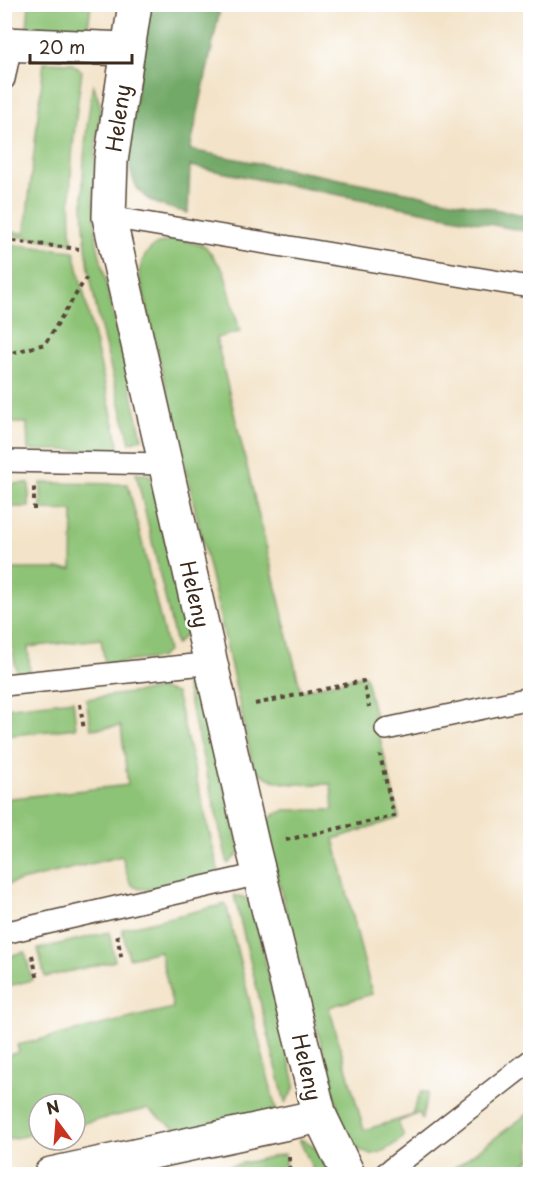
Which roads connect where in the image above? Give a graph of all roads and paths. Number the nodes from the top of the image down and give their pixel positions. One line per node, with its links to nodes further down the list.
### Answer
1 (135, 4): 3 (street, Heleny)
2 (8, 44): 3 (street); 4 (lane)
3 (126, 49): 5 (street, Heleny)
4 (4, 79)
5 (109, 217): 9 (lane); 12 (street, Heleny)
6 (4, 240): 7 (path)
7 (79, 249)
8 (86, 278): 10 (path)
9 (531, 287)
10 (4, 355)
11 (4, 461): 12 (lane)
12 (166, 464): 15 (street, Heleny)
13 (34, 478): 14 (path)
14 (34, 510)
15 (213, 663): 16 (lane); 19 (street, Heleny)
16 (4, 685)
17 (79, 694): 21 (path)
18 (531, 698): 22 (lane)
19 (222, 711): 20 (path); 23 (street, Heleny)
20 (370, 715)
21 (84, 730)
22 (382, 739): 23 (path)
23 (256, 861): 25 (lane); 30 (street, Heleny)
24 (115, 926): 27 (path)
25 (4, 933)
26 (30, 946): 28 (path)
27 (122, 960)
28 (38, 980)
29 (531, 1061): 33 (lane)
30 (320, 1116): 31 (street); 32 (street, Heleny)
31 (51, 1174)
32 (348, 1174)
33 (385, 1174)

